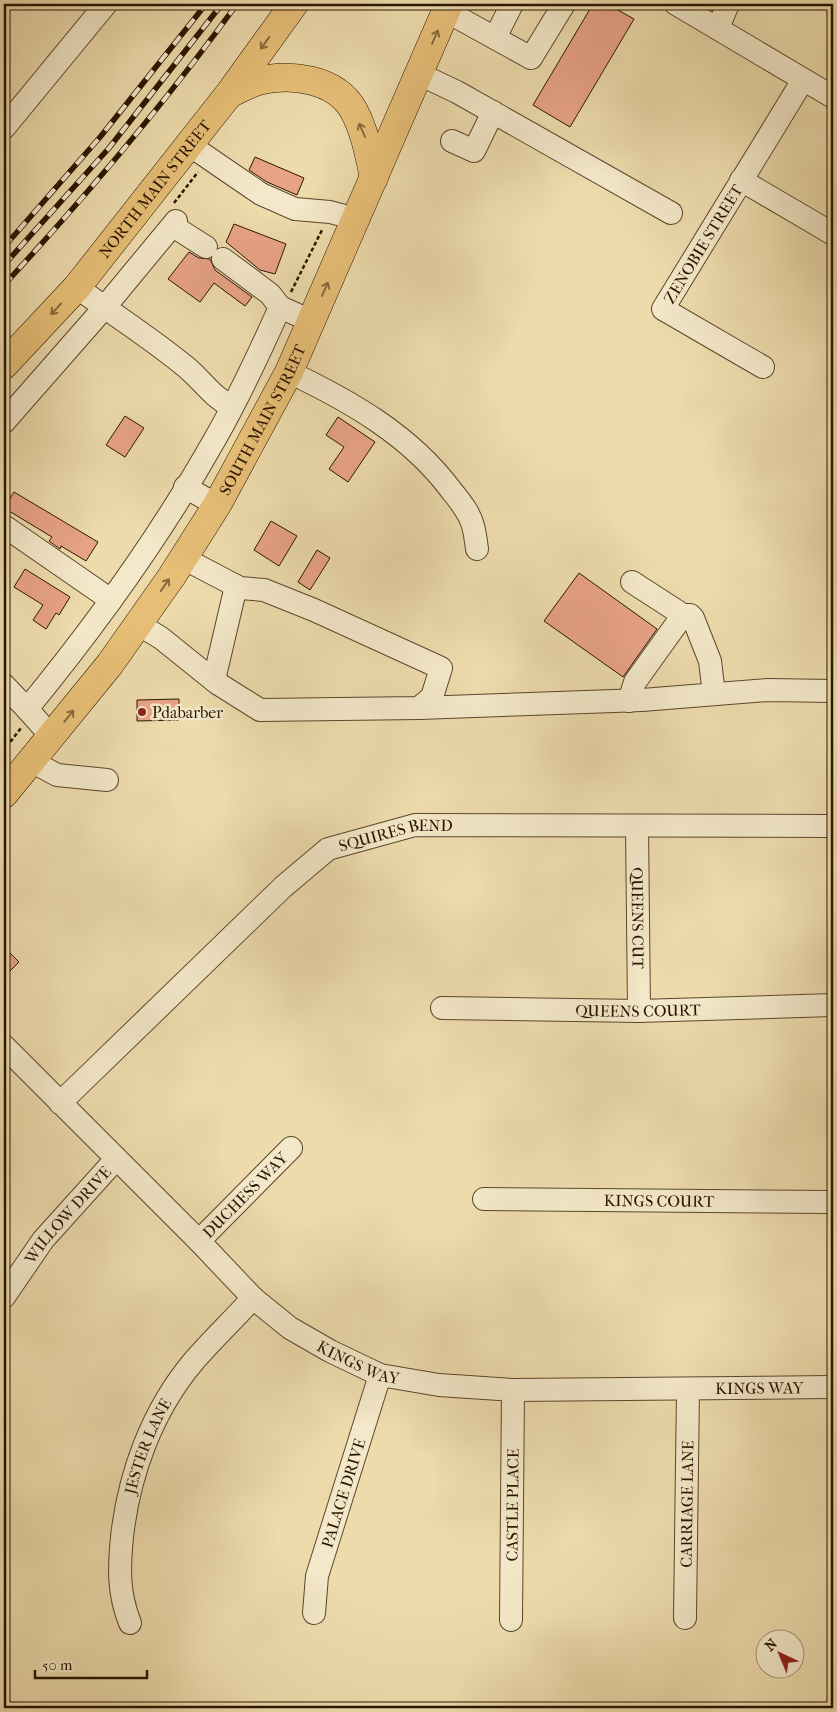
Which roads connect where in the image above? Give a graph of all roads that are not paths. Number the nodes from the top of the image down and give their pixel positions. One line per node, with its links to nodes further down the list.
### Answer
1 (106, 4): 15 (street)
2 (294, 4): 13 (highway, NORTH MAIN STREET, one-way to 13)
3 (512, 4): 9 (street)
4 (564, 4): 9 (street)
5 (676, 4): 8 (street)
6 (728, 4): 8 (street)
7 (448, 8): 9 (street); 10 (highway, SOUTH MAIN STREET, one-way to 7)
8 (718, 28): 11 (street)
9 (495, 38)
10 (419, 74): 14 (street); 18 (highway, SOUTH MAIN STREET)
11 (804, 80): 12 (street); 19 (street, ZENOBIE STREET)
12 (831, 90)
13 (229, 94): 17 (highway, NORTH MAIN STREET); 18 (highway, one-way to 13)
14 (493, 112): 16 (street); 20 (street)
15 (4, 128)
16 (452, 141)
17 (198, 151): 21 (street); 23 (highway, NORTH MAIN STREET)
18 (374, 178): 21 (highway, SOUTH MAIN STREET)
19 (741, 180): 22 (street); 28 (street, ZENOBIE STREET)
20 (671, 213)
21 (343, 216): 26 (highway, SOUTH MAIN STREET, one-way to 21)
22 (833, 234)
23 (77, 287): 25 (street); 27 (highway, NORTH MAIN STREET, one-way to 27)
24 (280, 307): 25 (street); 26 (street); 30 (street)
25 (104, 308): 30 (street); 31 (street)
26 (311, 320): 29 (highway, SOUTH MAIN STREET)
27 (4, 364)
28 (763, 367)
29 (289, 372): 33 (highway, SOUTH MAIN STREET); 35 (street)
30 (232, 407): 32 (street)
31 (4, 422)
32 (185, 487): 33 (street); 39 (street)
33 (217, 505): 36 (highway, SOUTH MAIN STREET)
34 (4, 526): 39 (street)
35 (477, 548)
36 (183, 558): 38 (street); 41 (highway, SOUTH MAIN STREET, one-way to 36)
37 (632, 582): 40 (street)
38 (236, 586): 44 (street); 49 (street)
39 (111, 600): 42 (street)
40 (683, 615): 47 (street); 48 (street)
41 (138, 624): 43 (highway, SOUTH MAIN STREET); 44 (street)
42 (81, 643): 43 (street); 50 (street)
43 (110, 664): 51 (highway, SOUTH MAIN STREET, one-way to 43)
44 (214, 680): 49 (street)
45 (4, 685): 50 (street)
46 (833, 691): 47 (street)
47 (714, 694): 48 (street)
48 (629, 701): 49 (street)
49 (419, 708)
50 (29, 712): 51 (street)
51 (52, 737): 52 (highway, SOUTH MAIN STREET)
52 (31, 761): 53 (street); 54 (highway, SOUTH MAIN STREET)
53 (107, 780)
54 (4, 794)
55 (637, 826): 56 (street, SQUIRES BEND); 59 (street, QUEENS CUT); 61 (street, SQUIRES BEND)
56 (833, 826)
57 (833, 1005): 59 (street, QUEENS COURT)
58 (442, 1008): 59 (street, QUEENS COURT)
59 (638, 1011)
60 (4, 1046): 61 (street, KINGS WAY)
61 (60, 1103): 63 (street, KINGS WAY)
62 (291, 1148): 66 (street, DUCHESS WAY)
63 (116, 1159): 66 (street, KINGS WAY); 67 (street, WILLOW DRIVE)
64 (484, 1199): 65 (street, KINGS COURT)
65 (833, 1202)
66 (199, 1241): 68 (street, KINGS WAY)
67 (4, 1295)
68 (253, 1298): 69 (street, KINGS WAY); 76 (street, JESTER LANE)
69 (380, 1375): 71 (street, KINGS WAY); 73 (street, PALACE DRIVE)
70 (833, 1387): 72 (street, KINGS WAY)
71 (514, 1390): 72 (street, KINGS WAY); 75 (street, CASTLE PLACE)
72 (688, 1390): 74 (street, CARRIAGE LANE)
73 (314, 1613)
74 (685, 1618)
75 (512, 1620)
76 (130, 1623)

